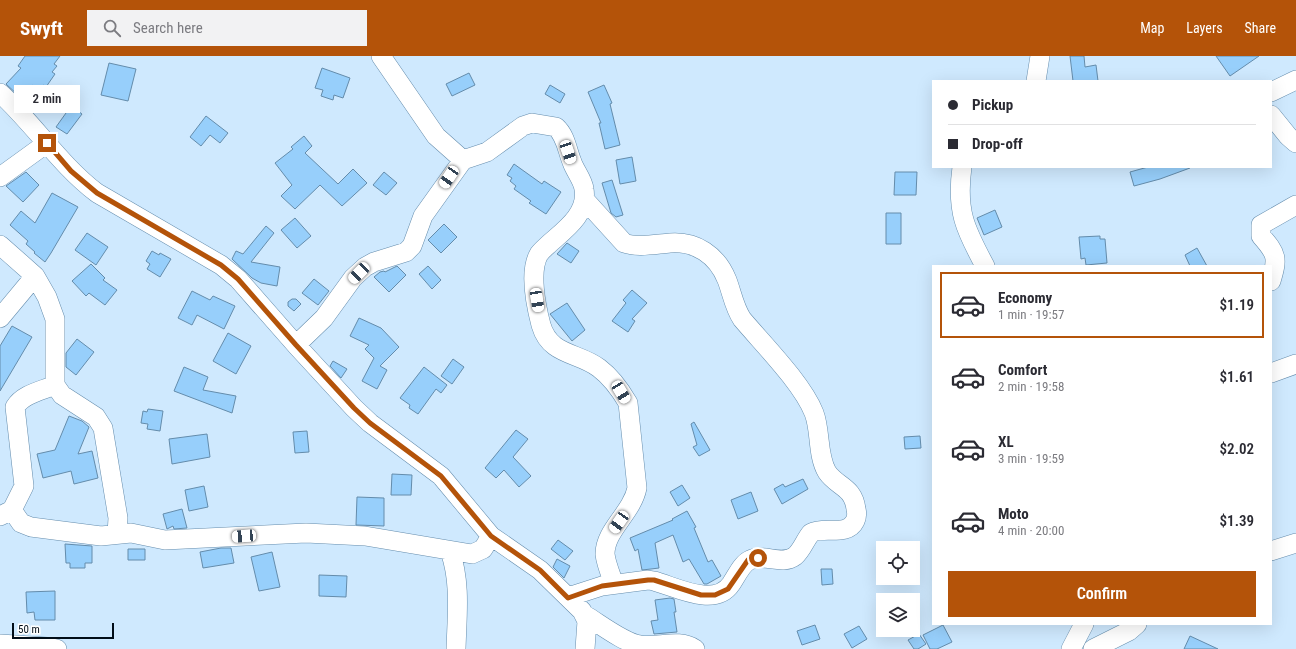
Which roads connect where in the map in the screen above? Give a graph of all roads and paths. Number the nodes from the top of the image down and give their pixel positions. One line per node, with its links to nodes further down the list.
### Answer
1 (382, 56): 10 (street)
2 (1040, 56): 3 (street)
3 (1036, 80)
4 (1296, 80): 5 (street)
5 (1272, 92)
6 (0, 93): 9 (street)
7 (1272, 116): 8 (street)
8 (1296, 142)
9 (47, 143): 12 (street); 20 (street)
10 (462, 160): 13 (street); 20 (street)
11 (962, 168): 16 (street)
12 (0, 177)
13 (584, 199): 30 (street); 30 (street)
14 (1296, 205): 18 (street)
15 (0, 245): 17 (street)
16 (985, 265)
17 (35, 276): 19 (street); 23 (street)
18 (1272, 276)
19 (0, 318)
20 (296, 345): 26 (street)
21 (1296, 364): 22 (street)
22 (1272, 372)
23 (55, 385): 24 (street); 25 (street)
24 (6, 513): 25 (street)
25 (117, 534): 28 (street)
26 (491, 536): 28 (street); 31 (street)
27 (1296, 543): 29 (street)
28 (450, 551): 39 (street)
29 (1272, 551)
30 (614, 584): 31 (street)
31 (568, 598): 32 (street)
32 (585, 615): 40 (street); 41 (street)
33 (1083, 625): 42 (street)
34 (1094, 625): 37 (street)
35 (1136, 625): 37 (street)
36 (0, 644): 38 (street)
37 (1100, 648)
38 (57, 649)
39 (456, 649)
40 (585, 649)
41 (695, 649)
42 (1071, 649)

